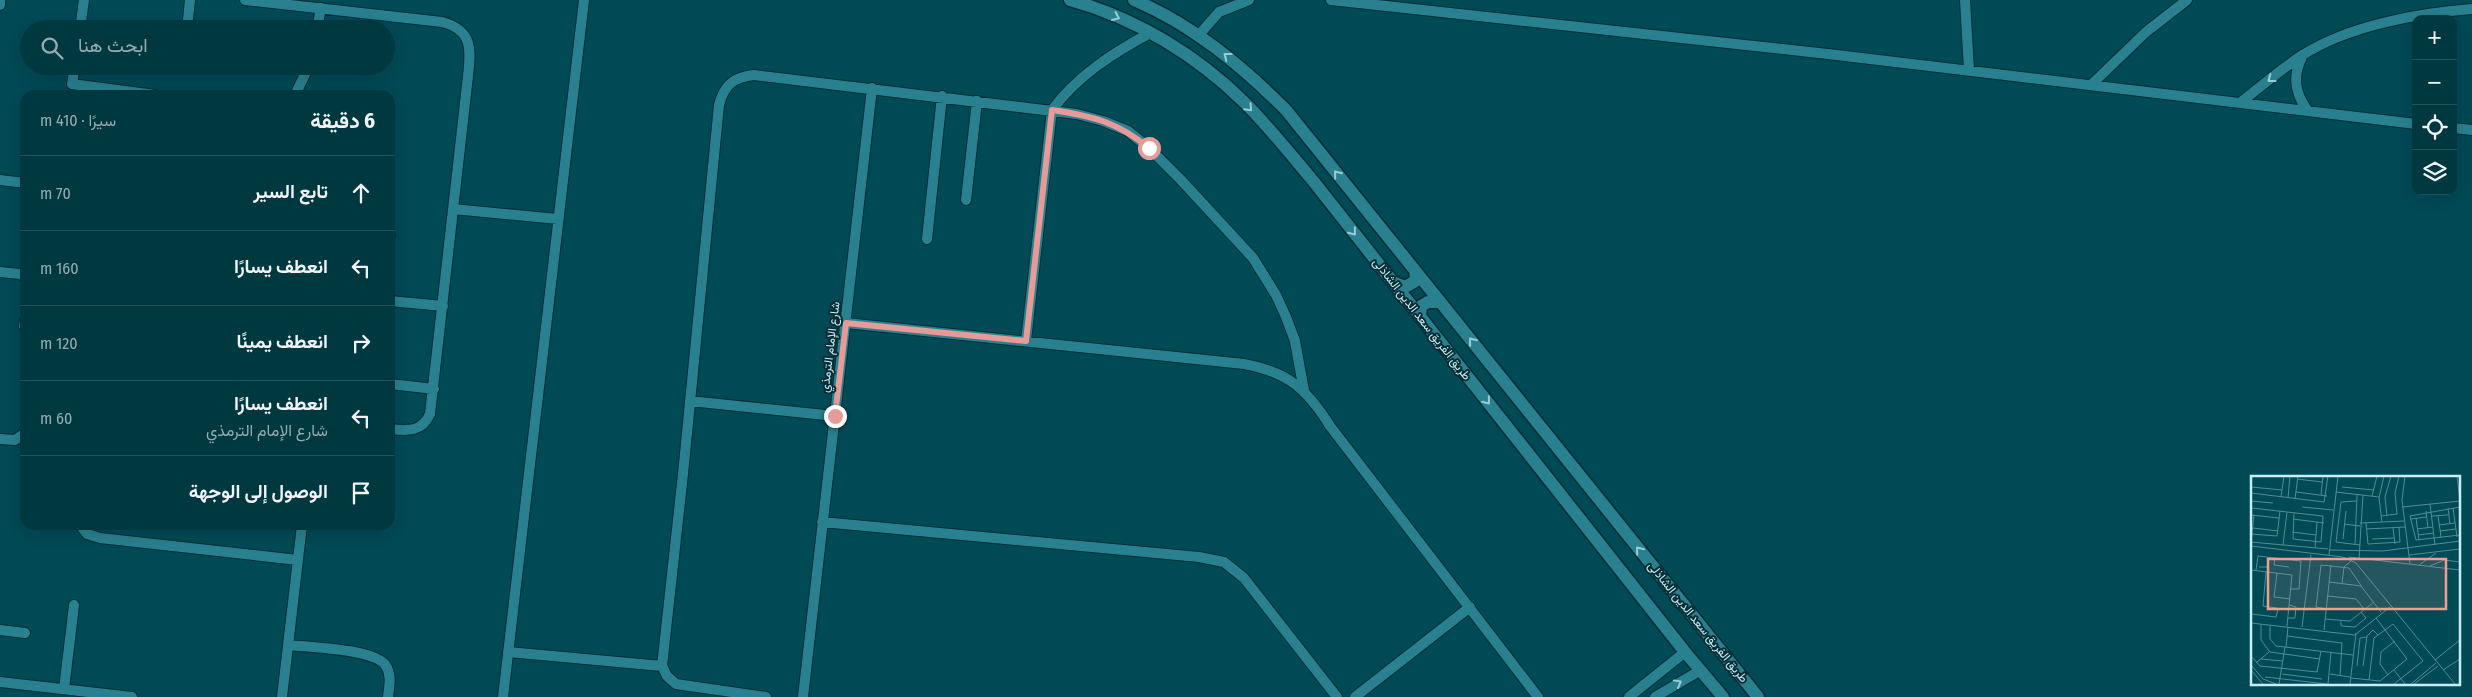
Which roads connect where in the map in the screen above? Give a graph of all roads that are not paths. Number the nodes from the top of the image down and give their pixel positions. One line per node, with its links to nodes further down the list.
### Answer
1 (0, 0): 12 (street)
2 (84, 0): 15 (street)
3 (190, 0): 16 (street)
4 (245, 0): 13 (street)
5 (584, 0): 40 (street)
6 (1070, 0): 18 (street, طريق الفريق سعد الدين الشاذلى, one-way to 18)
7 (1134, 0): 19 (street, طريق الفريق سعد الدين الشاذلى)
8 (1249, 0): 19 (street)
9 (1331, 0): 21 (street)
10 (1965, 0): 21 (street)
11 (2187, 0): 24 (street)
12 (0, 5)
13 (321, 8): 17 (street); 39 (street)
14 (2472, 9): 20 (street)
15 (81, 20)
16 (188, 20)
17 (319, 20)
18 (1150, 33): 31 (street); 45 (street, طريق الفريق سعد الدين الشاذلى, one-way to 45)
19 (1198, 36): 42 (street, طريق الفريق سعد الدين الشاذلى, one-way to 19)
20 (2302, 55): 30 (street, one-way to 30); 32 (street)
21 (1969, 70): 24 (street)
22 (74, 75): 26 (street)
23 (305, 75): 27 (street)
24 (2092, 84): 30 (street)
25 (872, 88): 28 (street); 50 (street, شارع الإمام الترمذي); 55 (street)
26 (117, 90)
27 (298, 90)
28 (942, 96): 29 (street); 41 (street)
29 (977, 101): 31 (street); 38 (street)
30 (2240, 102): 32 (street)
31 (1052, 110): 51 (street); 54 (street)
32 (2308, 111): 33 (street)
33 (2412, 124)
34 (2457, 128): 35 (street)
35 (2472, 130)
36 (0, 180): 37 (street)
37 (20, 182)
38 (966, 200)
39 (453, 208): 40 (street); 48 (street)
40 (558, 219): 69 (street)
41 (927, 239)
42 (1415, 271): 45 (street); 47 (street, طريق الفريق سعد الدين الشاذلى)
43 (0, 272): 44 (street)
44 (20, 275)
45 (1393, 282): 49 (street, طريق الفريق سعد الدين الشاذلى)
46 (395, 301): 48 (street)
47 (1440, 302): 49 (street); 88 (street, طريق الفريق سعد الدين الشاذلى, one-way to 47)
48 (443, 306): 53 (street)
49 (1420, 317): 70 (street, طريق الفريق سعد الدين الشاذلى, one-way to 70)
50 (846, 323): 51 (street); 56 (street, شارع الإمام الترمذي)
51 (1026, 341): 54 (street)
52 (395, 385): 53 (street)
53 (434, 389): 57 (street)
54 (1304, 391): 65 (street)
55 (690, 401): 56 (street); 71 (street)
56 (835, 416): 60 (street, شارع الإمام الترمذي)
57 (395, 429)
58 (20, 436): 59 (street)
59 (0, 439)
60 (822, 522): 82 (street, شارع الإمام الترمذي); 83 (street)
61 (84, 530): 63 (street)
62 (301, 530): 63 (street)
63 (298, 560): 68 (street)
64 (74, 604): 75 (street)
65 (1470, 607): 84 (street); 85 (street)
66 (0, 630): 67 (street)
67 (25, 633)
68 (288, 645): 78 (street); 79 (street)
69 (508, 652): 71 (street); 80 (street)
70 (1685, 652): 72 (street, طريق الفريق سعد الدين الشاذلى); 74 (street)
71 (662, 666): 81 (street)
72 (1701, 670): 76 (street, one-way to 72); 87 (street, طريق الفريق سعد الدين الشاذلى)
73 (0, 682): 75 (street)
74 (1646, 683): 76 (street); 86 (street)
75 (64, 689): 77 (street)
76 (1656, 696)
77 (132, 697)
78 (282, 697)
79 (388, 697)
80 (503, 697)
81 (766, 697)
82 (803, 697)
83 (1337, 697)
84 (1356, 697)
85 (1538, 697)
86 (1629, 697)
87 (1723, 697)
88 (1758, 697)

